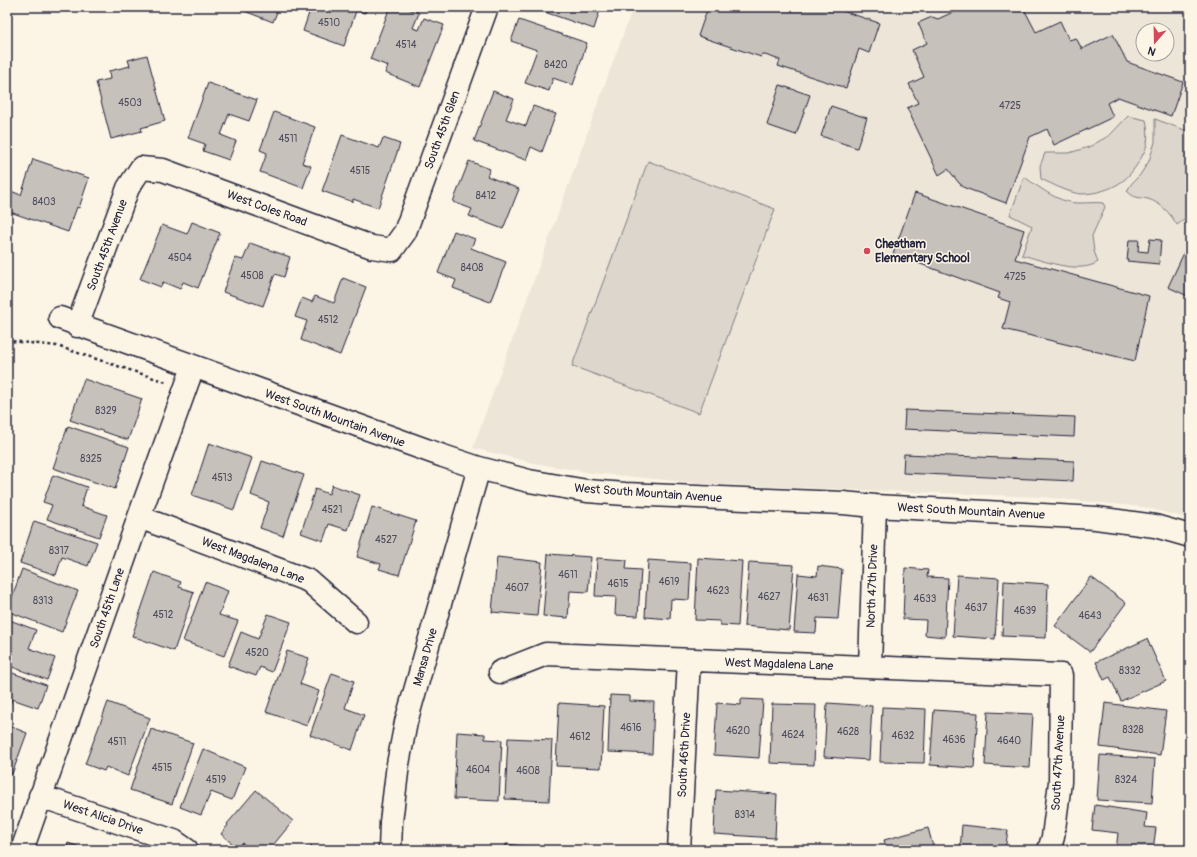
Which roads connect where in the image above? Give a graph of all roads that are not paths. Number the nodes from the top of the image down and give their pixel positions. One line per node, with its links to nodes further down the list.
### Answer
1 (487, 7): 3 (street, South 45th Glen)
2 (141, 168): 3 (street, West Coles Road); 4 (street, South 45th Avenue)
3 (392, 250)
4 (68, 322): 5 (street, West South Mountain Avenue)
5 (192, 366): 6 (street, West South Mountain Avenue); 8 (street, South 45th Lane)
6 (479, 468): 7 (street, West South Mountain Avenue); 18 (street, Mansa Drive)
7 (875, 506): 9 (street, West South Mountain Avenue); 12 (street, North 47th Drive)
8 (139, 517): 10 (street, West Magdalena Lane); 15 (street, South 45th Lane)
9 (1190, 536)
10 (356, 622)
11 (688, 660): 12 (street, West Magdalena Lane); 13 (street, West Magdalena Lane); 19 (street, South 46th Drive)
12 (870, 667): 14 (street, West Magdalena Lane)
13 (500, 672)
14 (1061, 675): 20 (street, South 47th Avenue)
15 (40, 796): 16 (street, South 45th Lane); 17 (street, West Alicia Drive)
16 (22, 850)
17 (187, 850)
18 (390, 850)
19 (679, 850)
20 (1049, 850)

